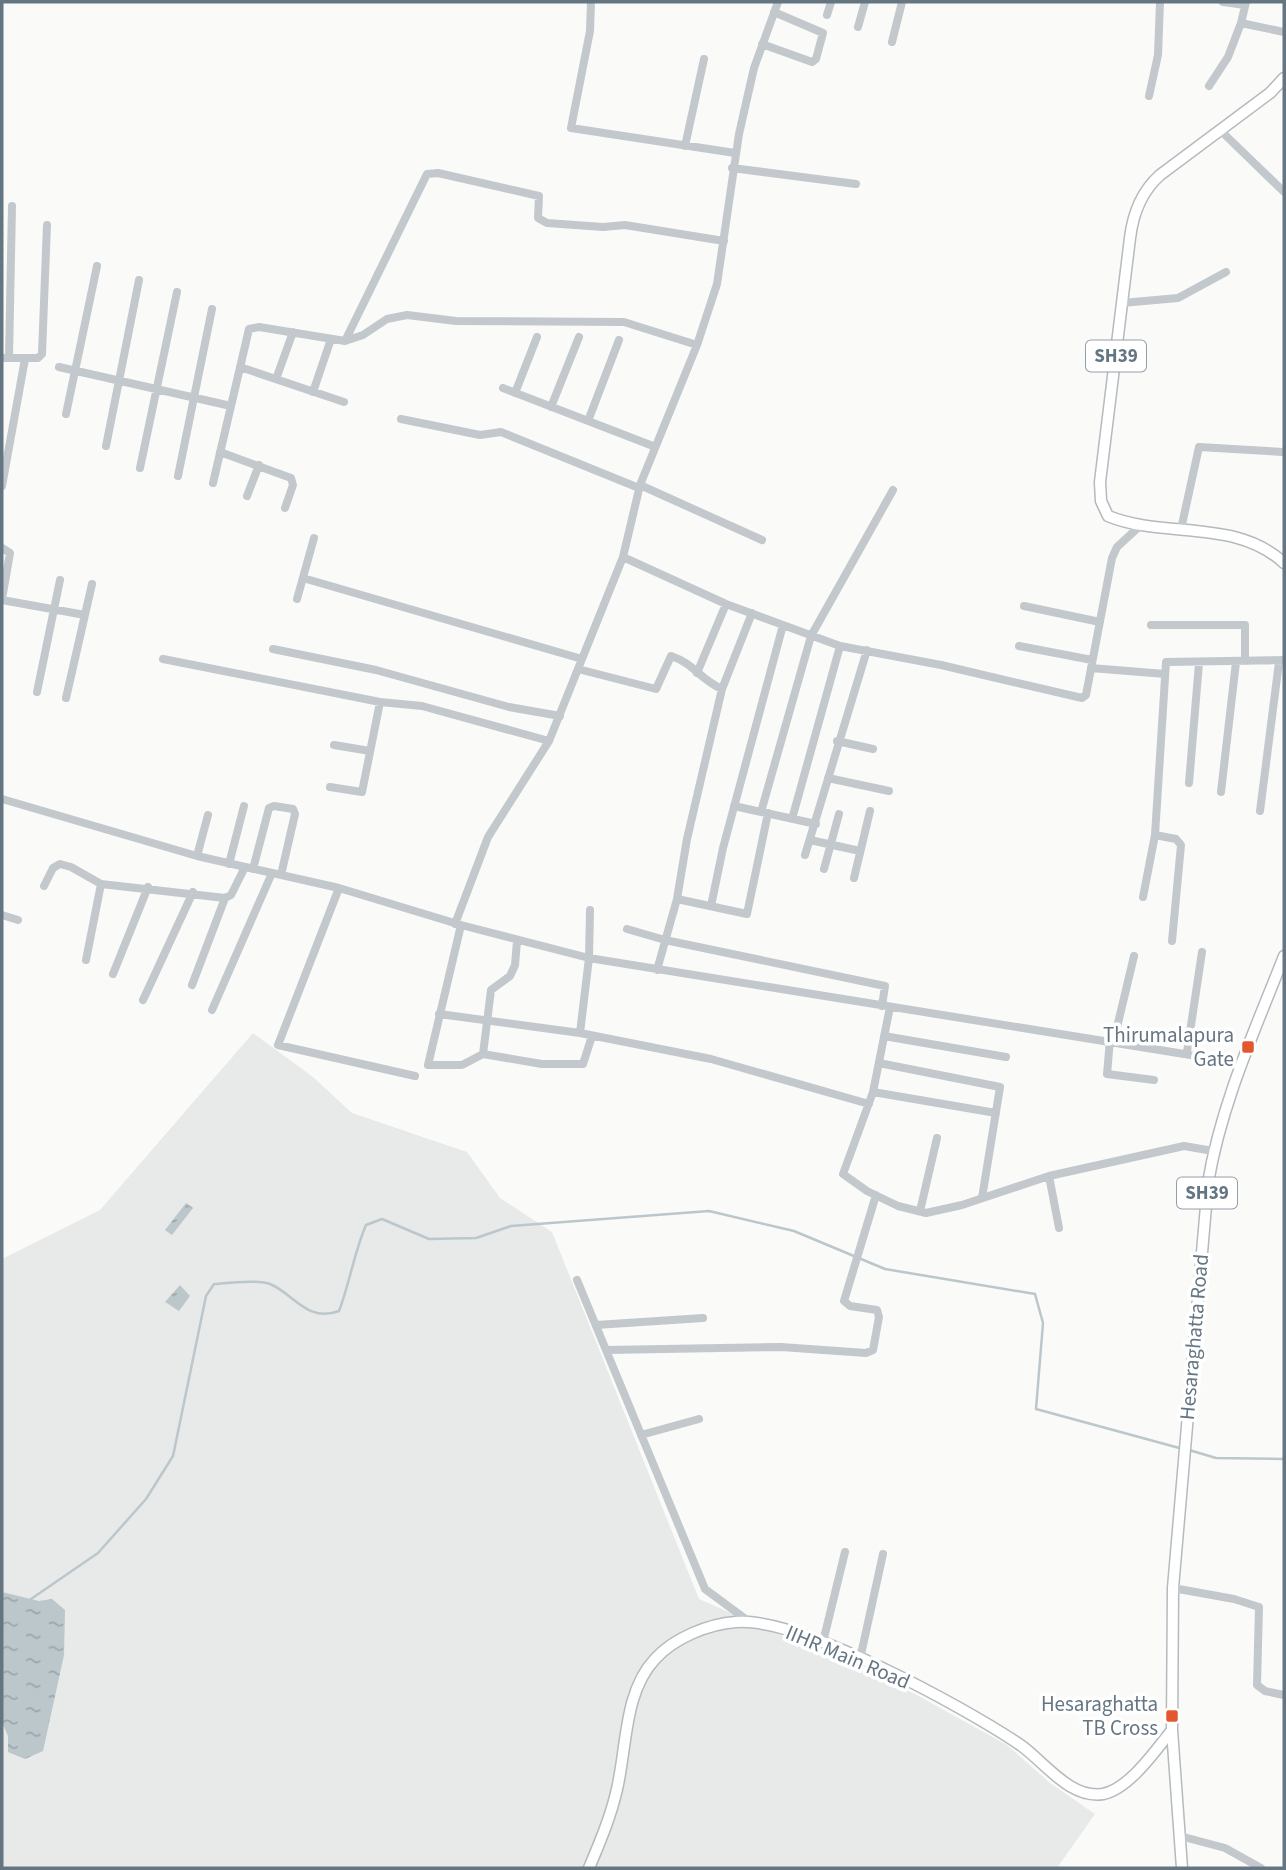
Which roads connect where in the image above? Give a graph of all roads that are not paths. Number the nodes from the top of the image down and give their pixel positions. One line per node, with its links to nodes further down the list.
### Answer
1 (591, 2): 21 (street)
2 (778, 2): 9 (street)
3 (831, 2): 10 (street)
4 (865, 2): 12 (street)
5 (902, 2): 14 (street)
6 (1160, 2): 19 (street)
7 (1223, 2): 8 (street)
8 (1245, 3): 11 (street)
9 (774, 12): 15 (street); 15 (street)
10 (827, 15)
11 (1241, 23): 13 (street); 18 (street)
12 (858, 27)
13 (1284, 32)
14 (892, 42)
15 (762, 44): 22 (street)
16 (704, 59): 21 (street)
17 (1284, 78): 20 (main road, SH39)
18 (1209, 86)
19 (1149, 96)
20 (1220, 130): 25 (street); 33 (main road, SH39)
21 (685, 146): 22 (street)
22 (735, 153): 23 (street)
23 (732, 168): 24 (street); 28 (street)
24 (856, 184)
25 (1284, 192)
26 (12, 206): 42 (street)
27 (47, 225): 43 (street)
28 (724, 242): 40 (street); 41 (street)
29 (97, 266): 46 (street)
30 (1226, 272): 33 (street)
31 (139, 279): 48 (street)
32 (177, 292): 50 (street)
33 (1122, 303): 73 (main road, SH39)
34 (212, 309): 53 (street)
35 (293, 332): 38 (street); 45 (street); 47 (street)
36 (537, 337): 52 (street)
37 (579, 337): 56 (street)
38 (331, 339): 40 (street); 51 (street)
39 (619, 340): 59 (street)
40 (345, 341): 41 (street)
41 (696, 345): 61 (street)
42 (5, 358): 43 (street)
43 (26, 359): 68 (street)
44 (59, 367): 46 (street)
45 (240, 367): 47 (street); 55 (street)
46 (75, 371): 48 (street); 57 (street)
47 (276, 379): 51 (street)
48 (119, 381): 50 (street); 60 (street)
49 (503, 388): 52 (street)
50 (156, 390): 53 (street); 65 (street)
51 (313, 392): 54 (street)
52 (515, 393): 56 (street)
53 (194, 398): 55 (street); 66 (street)
54 (344, 402)
55 (231, 406): 62 (street)
56 (551, 407): 59 (street)
57 (66, 414)
58 (401, 419): 69 (street)
59 (588, 421): 61 (street)
60 (106, 446)
61 (653, 446): 69 (street)
62 (220, 452): 64 (street); 67 (street)
63 (1283, 452): 74 (street)
64 (259, 465): 71 (street); 72 (street)
65 (140, 468)
66 (178, 476)
67 (213, 482)
68 (2, 486)
69 (639, 487): 76 (street); 78 (street)
70 (893, 490): 93 (street)
71 (247, 496)
72 (285, 508)
73 (1141, 525): 74 (main road, SH39); 90 (street)
74 (1181, 529): 79 (main road, SH39)
75 (314, 538): 80 (street)
76 (762, 540)
77 (2, 548): 84 (street)
78 (623, 557): 85 (street); 99 (street)
79 (1284, 564)
80 (303, 578): 83 (street); 99 (street)
81 (60, 580): 87 (street)
82 (92, 584): 89 (street)
83 (297, 599)
84 (2, 600): 87 (street)
85 (726, 604): 88 (street); 105 (street)
86 (1024, 606): 90 (street)
87 (54, 609): 89 (street); 108 (street)
88 (752, 613): 91 (street); 107 (street)
89 (85, 615): 109 (street)
90 (1100, 622): 103 (street)
91 (783, 625): 93 (street); 124 (street)
92 (1151, 625): 101 (street)
93 (811, 636): 94 (street); 127 (street)
94 (840, 646): 97 (street); 130 (street)
95 (1019, 646): 103 (street)
96 (273, 649): 111 (street)
97 (867, 650): 103 (street); 113 (street)
98 (163, 659): 110 (street)
99 (582, 659): 104 (street)
100 (1282, 661): 101 (street); 126 (street)
101 (1241, 662): 102 (street); 121 (street)
102 (1199, 663): 106 (street); 118 (street)
103 (1092, 664): 106 (street)
104 (578, 669): 105 (street); 111 (street)
105 (697, 673): 107 (street)
106 (1165, 674): 132 (street)
107 (722, 689): 150 (street)
108 (37, 692)
109 (66, 698)
110 (380, 702): 112 (street); 116 (street)
111 (560, 716): 112 (street)
112 (549, 741): 155 (street)
113 (837, 741): 115 (street); 117 (street)
114 (334, 745): 116 (street)
115 (873, 749)
116 (370, 751): 119 (street)
117 (828, 778): 120 (street); 131 (street)
118 (1189, 783)
119 (330, 787)
120 (889, 791)
121 (1221, 792)
122 (2, 799): 137 (street)
123 (244, 806): 138 (street)
124 (734, 806): 127 (street); 151 (street)
125 (870, 811): 135 (street)
126 (1260, 811)
127 (764, 813): 130 (street); 151 (street)
128 (839, 814): 134 (street)
129 (208, 815): 137 (street)
130 (792, 819): 131 (street)
131 (816, 824): 133 (street)
132 (1155, 835): 148 (street); 159 (street)
133 (810, 840): 134 (street); 136 (street)
134 (831, 844): 135 (street); 140 (street)
135 (860, 851): 142 (street)
136 (805, 855)
137 (197, 856): 138 (street)
138 (229, 864): 139 (street)
139 (249, 868): 141 (street); 141 (street); 149 (street)
140 (824, 869)
141 (276, 874): 146 (street); 170 (street)
142 (854, 878)
143 (102, 884): 144 (street); 145 (street); 164 (street)
144 (44, 886)
145 (148, 887): 147 (street); 166 (street)
146 (339, 888): 155 (street); 182 (street)
147 (193, 892): 149 (street); 168 (street)
148 (1143, 897)
149 (225, 898): 167 (street)
150 (677, 898): 151 (street); 157 (street)
151 (711, 906)
152 (590, 911): 163 (street)
153 (3, 919): 154 (street)
154 (18, 920)
155 (458, 925): 158 (street); 171 (street)
156 (627, 929): 157 (street)
157 (665, 940): 165 (street); 169 (street)
158 (517, 941): 163 (street); 172 (street)
159 (1172, 941)
160 (1202, 952): 177 (street)
161 (1134, 956): 176 (street)
162 (1284, 956): 181 (main road, Hesaraghatta Road / SH39)
163 (589, 958): 165 (street); 173 (street)
164 (86, 960)
165 (657, 970): 169 (street)
166 (113, 974)
167 (192, 985)
168 (143, 1000)
169 (886, 1007): 175 (street); 176 (street)
170 (212, 1010)
171 (439, 1014): 172 (street); 178 (street)
172 (488, 1021): 173 (street); 178 (street)
173 (580, 1033): 174 (street)
174 (592, 1036): 178 (street); 185 (street)
175 (884, 1036): 179 (street); 180 (street)
176 (1112, 1040): 177 (street); 183 (street)
177 (1187, 1052): 181 (street)
178 (483, 1054)
179 (1006, 1057)
180 (878, 1063): 184 (street); 186 (street)
181 (1240, 1063): 188 (main road, Hesaraghatta Road / SH39)
182 (415, 1076)
183 (1154, 1080)
184 (873, 1092): 185 (street); 186 (street)
185 (869, 1104): 190 (street)
186 (996, 1113): 191 (street)
187 (937, 1138): 192 (street)
188 (1213, 1151): 189 (street); 202 (main road, Hesaraghatta Road / SH39)
189 (1049, 1176): 191 (street); 193 (street)
190 (876, 1195): 192 (street); 197 (street)
191 (982, 1198): 192 (street)
192 (920, 1211)
193 (1059, 1228)
194 (577, 1280): 196 (street)
195 (704, 1318): 196 (street)
196 (596, 1325): 197 (street)
197 (606, 1350): 199 (street)
198 (699, 1419): 199 (street)
199 (641, 1435): 203 (street)
200 (845, 1552): 204 (street)
201 (883, 1554): 205 (street)
202 (1173, 1588): 206 (street); 207 (main road, Hesaraghatta Road / SH39)
203 (751, 1623): 204 (main road, IIHR Main Road); 209 (main road, IIHR Main Road)
204 (823, 1642): 205 (main road, IIHR Main Road)
205 (860, 1659): 207 (main road, IIHR Main Road)
206 (1284, 1695)
207 (1172, 1730): 208 (main road, Hesaraghatta Road)
208 (1180, 1836): 210 (main road, Hesaraghatta Road); 211 (street)
209 (589, 1868)
210 (1182, 1868)
211 (1261, 1868)

